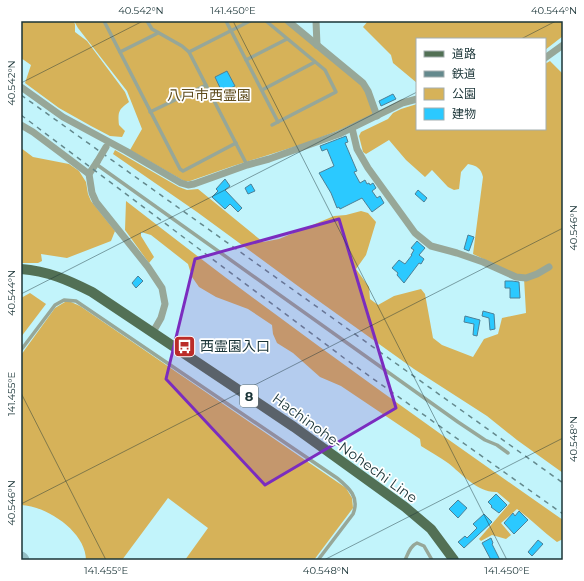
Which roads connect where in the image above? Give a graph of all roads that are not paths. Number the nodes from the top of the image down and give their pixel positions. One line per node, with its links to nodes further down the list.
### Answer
1 (104, 21): 13 (lane)
2 (147, 21): 9 (lane)
3 (226, 21): 8 (lane)
4 (250, 21): 8 (lane)
5 (266, 21): 10 (lane)
6 (288, 21): 11 (street)
7 (316, 21): 11 (street)
8 (231, 30): 14 (lane); 16 (lane)
9 (158, 33): 13 (lane); 14 (lane)
10 (287, 38): 16 (lane); 17 (lane)
11 (317, 45): 23 (street)
12 (563, 45): 15 (street)
13 (120, 52): 22 (lane)
14 (189, 52): 18 (lane)
15 (546, 57)
16 (246, 60): 20 (lane)
17 (315, 62): 20 (lane); 24 (lane)
18 (206, 85): 22 (lane); 28 (lane)
19 (21, 87): 29 (street)
20 (262, 90): 24 (lane)
21 (416, 99): 23 (street)
22 (150, 112): 28 (lane)
23 (376, 116): 27 (street)
24 (278, 122): 26 (lane)
25 (21, 125): 32 (street)
26 (272, 125)
27 (352, 128): 31 (street); 33 (street)
28 (236, 143): 31 (lane)
29 (107, 144): 30 (street, bridge); 31 (street)
30 (96, 163): 32 (street); 37 (lane)
31 (246, 164)
32 (89, 174): 35 (street)
33 (549, 267)
34 (21, 269): 35 (main road, Hachinohe-Nohechi Line / 8)
35 (154, 332): 41 (main road, Hachinohe-Nohechi Line / 8)
36 (21, 350): 38 (lane)
37 (508, 453)
38 (318, 560)
39 (405, 560): 40 (lane)
40 (432, 560)
41 (454, 560)

